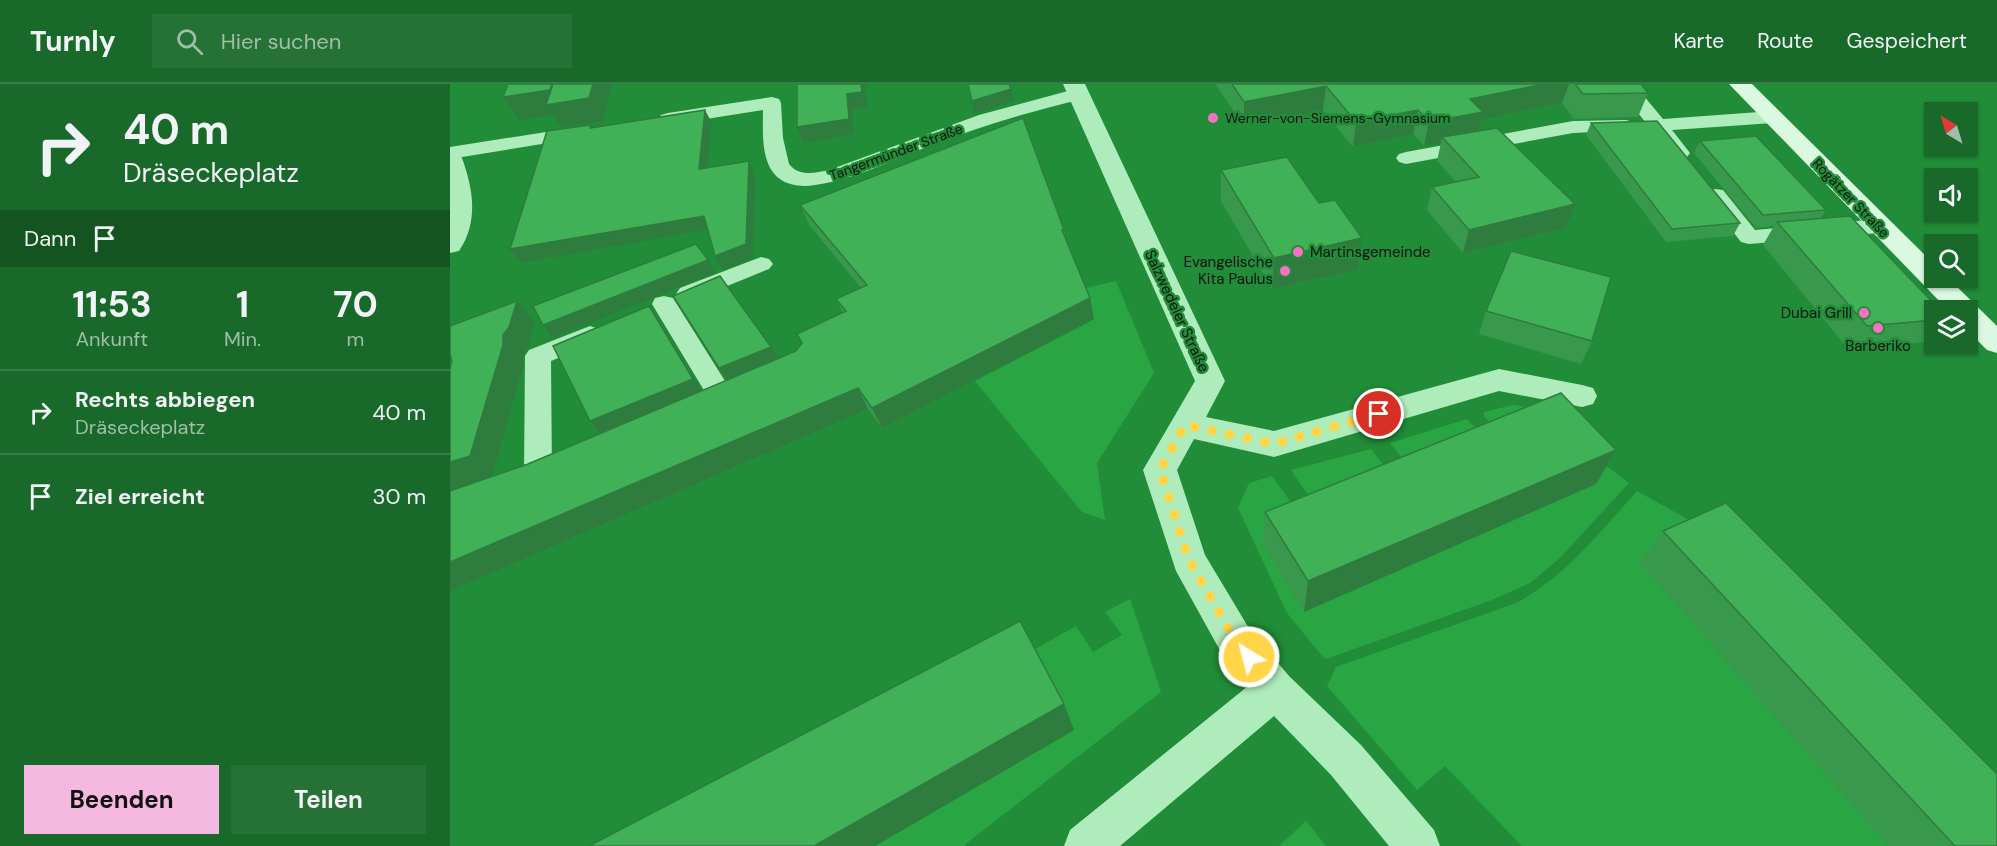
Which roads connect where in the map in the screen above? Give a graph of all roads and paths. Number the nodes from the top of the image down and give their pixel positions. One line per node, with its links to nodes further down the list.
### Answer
1 (1624, 84): 7 (lane)
2 (1740, 84): 5 (street, Rogätzer Straße)
3 (1076, 89): 4 (lane, Tangermünder Straße); 21 (street, Salzwedeler Straße)
4 (773, 93): 6 (lane, Tangermünder Straße)
5 (1773, 117): 7 (lane); 12 (street, Rogätzer Straße)
6 (644, 123)
7 (1658, 125): 11 (lane); 12 (lane)
8 (598, 130): 9 (lane)
9 (450, 153)
10 (450, 158): 13 (street)
11 (1406, 158)
12 (1879, 226): 15 (street, Rogätzer Straße)
13 (450, 245)
14 (761, 264): 20 (lane)
15 (1954, 300)
16 (1978, 324): 18 (street)
17 (612, 326): 22 (lane)
18 (1997, 343)
19 (1582, 396): 21 (street)
20 (678, 414)
21 (1185, 425): 23 (street, Salzwedeler Straße)
22 (538, 473)
23 (1275, 689): 24 (street); 25 (street, Salzwedeler Straße)
24 (1086, 846)
25 (1418, 846)

